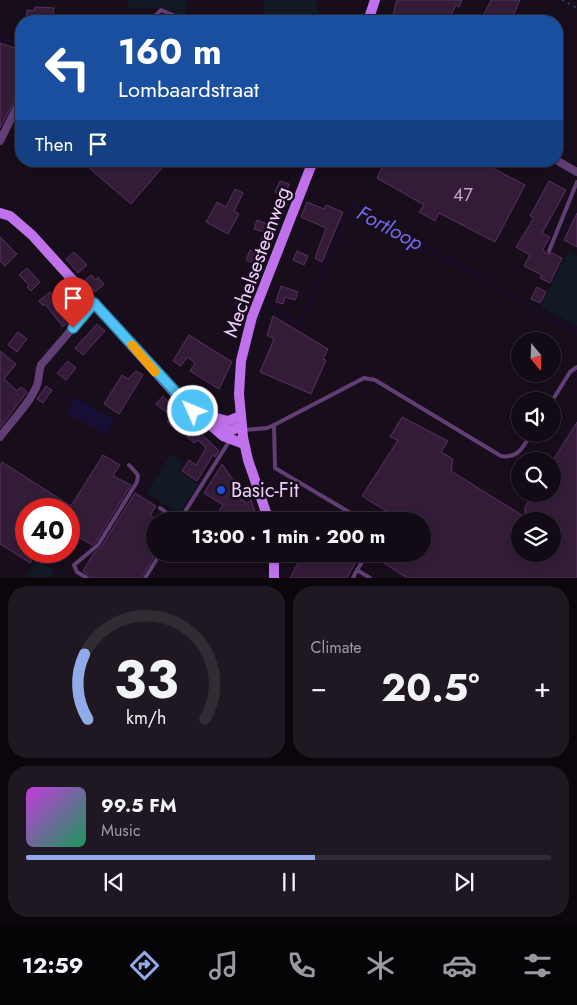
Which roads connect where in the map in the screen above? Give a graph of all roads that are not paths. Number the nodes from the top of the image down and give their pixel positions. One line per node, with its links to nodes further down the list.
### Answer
1 (375, 0): 4 (street)
2 (156, 15): 3 (lane)
3 (173, 15)
4 (370, 15)
5 (15, 111): 6 (street)
6 (0, 141)
7 (563, 164): 9 (street)
8 (311, 167): 18 (street, Mechelsesteenweg)
9 (577, 172)
10 (577, 182): 12 (lane)
11 (0, 213): 13 (street)
12 (549, 251)
13 (94, 303): 16 (street); 20 (street)
14 (577, 367): 15 (lane)
15 (558, 392)
16 (193, 411): 17 (street); 18 (street)
17 (210, 424): 18 (street); 21 (street)
18 (241, 424): 19 (lane); 23 (street, Mechelsesteenweg)
19 (274, 425): 22 (lane); 29 (lane)
20 (0, 437)
21 (230, 440): 23 (street); 27 (lane)
22 (526, 442)
23 (244, 444): 28 (street, Mechelsesteenweg)
24 (129, 465): 34 (lane)
25 (160, 508): 26 (lane)
26 (166, 512)
27 (185, 512)
28 (266, 512)
29 (349, 512)
30 (155, 562): 35 (lane)
31 (274, 562): 36 (street)
32 (362, 562): 33 (lane)
33 (357, 570): 37 (lane); 38 (lane)
34 (87, 578)
35 (145, 578)
36 (274, 578)
37 (353, 578)
38 (370, 578)

